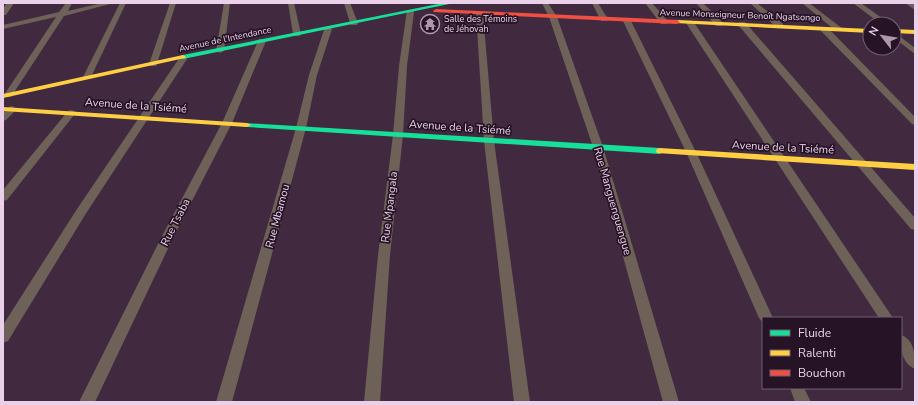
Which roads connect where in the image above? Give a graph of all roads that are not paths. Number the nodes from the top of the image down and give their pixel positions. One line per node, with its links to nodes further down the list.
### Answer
1 (11, 3): 20 (street)
2 (69, 3): 22 (street)
3 (111, 3): 22 (street)
4 (122, 3): 47 (street)
5 (173, 3): 46 (street)
6 (227, 3): 43 (street)
7 (291, 3): 40 (street)
8 (347, 3): 28 (street)
9 (451, 3): 18 (street, Avenue de l'Intendance)
10 (545, 3): 24 (street, Rue Manguenguengue)
11 (595, 3): 25 (street)
12 (648, 3): 27 (street)
13 (699, 3): 30 (street)
14 (753, 3): 32 (street)
15 (805, 3): 36 (street)
16 (856, 3): 23 (street)
17 (908, 3): 19 (street)
18 (413, 8): 21 (street, Avenue Monseigneur Benoît Ngatsongo); 28 (street, Avenue de l'Intendance); 56 (street, Rue Mpangala)
19 (915, 8)
20 (3, 13)
21 (479, 14): 24 (street, Avenue Monseigneur Benoît Ngatsongo); 57 (street)
22 (59, 16): 33 (street); 48 (street)
23 (875, 16)
24 (553, 17): 25 (street, Avenue Monseigneur Benoît Ngatsongo); 58 (street, Rue Manguenguengue)
25 (604, 19): 26 (street, Avenue Monseigneur Benoît Ngatsongo)
26 (627, 21): 27 (street, Avenue Monseigneur Benoît Ngatsongo); 59 (street)
27 (664, 22): 29 (street, Avenue Monseigneur Benoît Ngatsongo)
28 (354, 23): 34 (street, Avenue de l'Intendance)
29 (690, 23): 30 (street, Avenue Monseigneur Benoît Ngatsongo); 60 (street)
30 (719, 24): 31 (street, Avenue Monseigneur Benoît Ngatsongo)
31 (742, 24): 32 (street, Avenue Monseigneur Benoît Ngatsongo); 61 (street)
32 (780, 26): 35 (street, Avenue Monseigneur Benoît Ngatsongo)
33 (3, 28)
34 (328, 29): 40 (street, Avenue de l'Intendance); 55 (street, Rue Mbamou)
35 (824, 29): 36 (street, Avenue Monseigneur Benoît Ngatsongo); 53 (street)
36 (839, 29): 37 (street, Avenue Monseigneur Benoît Ngatsongo)
37 (862, 30)
38 (902, 31): 39 (street)
39 (915, 32)
40 (297, 34): 42 (street, Avenue de l'Intendance)
41 (902, 38): 44 (street)
42 (262, 41): 43 (street, Avenue de l'Intendance); 54 (street, Rue Tsaba)
43 (220, 51): 45 (street, Avenue de l'Intendance)
44 (915, 52)
45 (183, 59): 46 (street, Avenue de l'Intendance); 52 (street)
46 (153, 64): 47 (street, Avenue de l'Intendance)
47 (87, 77): 48 (street, Avenue de l'Intendance)
48 (6, 96)
49 (7, 109): 50 (street, Avenue de la Tsiémé); 51 (street)
50 (71, 113): 52 (street, Avenue de la Tsiémé); 63 (street)
51 (3, 118)
52 (145, 118): 54 (street, Avenue de la Tsiémé); 67 (street)
53 (915, 122)
54 (227, 123): 55 (street, Avenue de la Tsiémé); 71 (street, Rue Tsaba)
55 (301, 128): 56 (street, Avenue de la Tsiémé); 72 (street, Rue Mbamou)
56 (398, 135): 57 (street, Avenue de la Tsiémé); 73 (street, Rue Mpangala)
57 (489, 141): 58 (street, Avenue de la Tsiémé); 74 (street)
58 (598, 147): 59 (street, Avenue de la Tsiémé); 75 (street, Rue Manguenguengue)
59 (692, 154): 60 (street, Avenue de la Tsiémé); 65 (street)
60 (780, 159): 61 (street, Avenue de la Tsiémé); 66 (street)
61 (861, 164): 62 (street, Avenue de la Tsiémé); 64 (street)
62 (915, 167)
63 (3, 197)
64 (915, 226)
65 (766, 317)
66 (885, 317)
67 (3, 337)
68 (902, 342): 69 (street)
69 (915, 362)
70 (797, 389): 76 (street)
71 (87, 402)
72 (224, 402)
73 (372, 402)
74 (522, 402)
75 (671, 402)
76 (803, 402)

